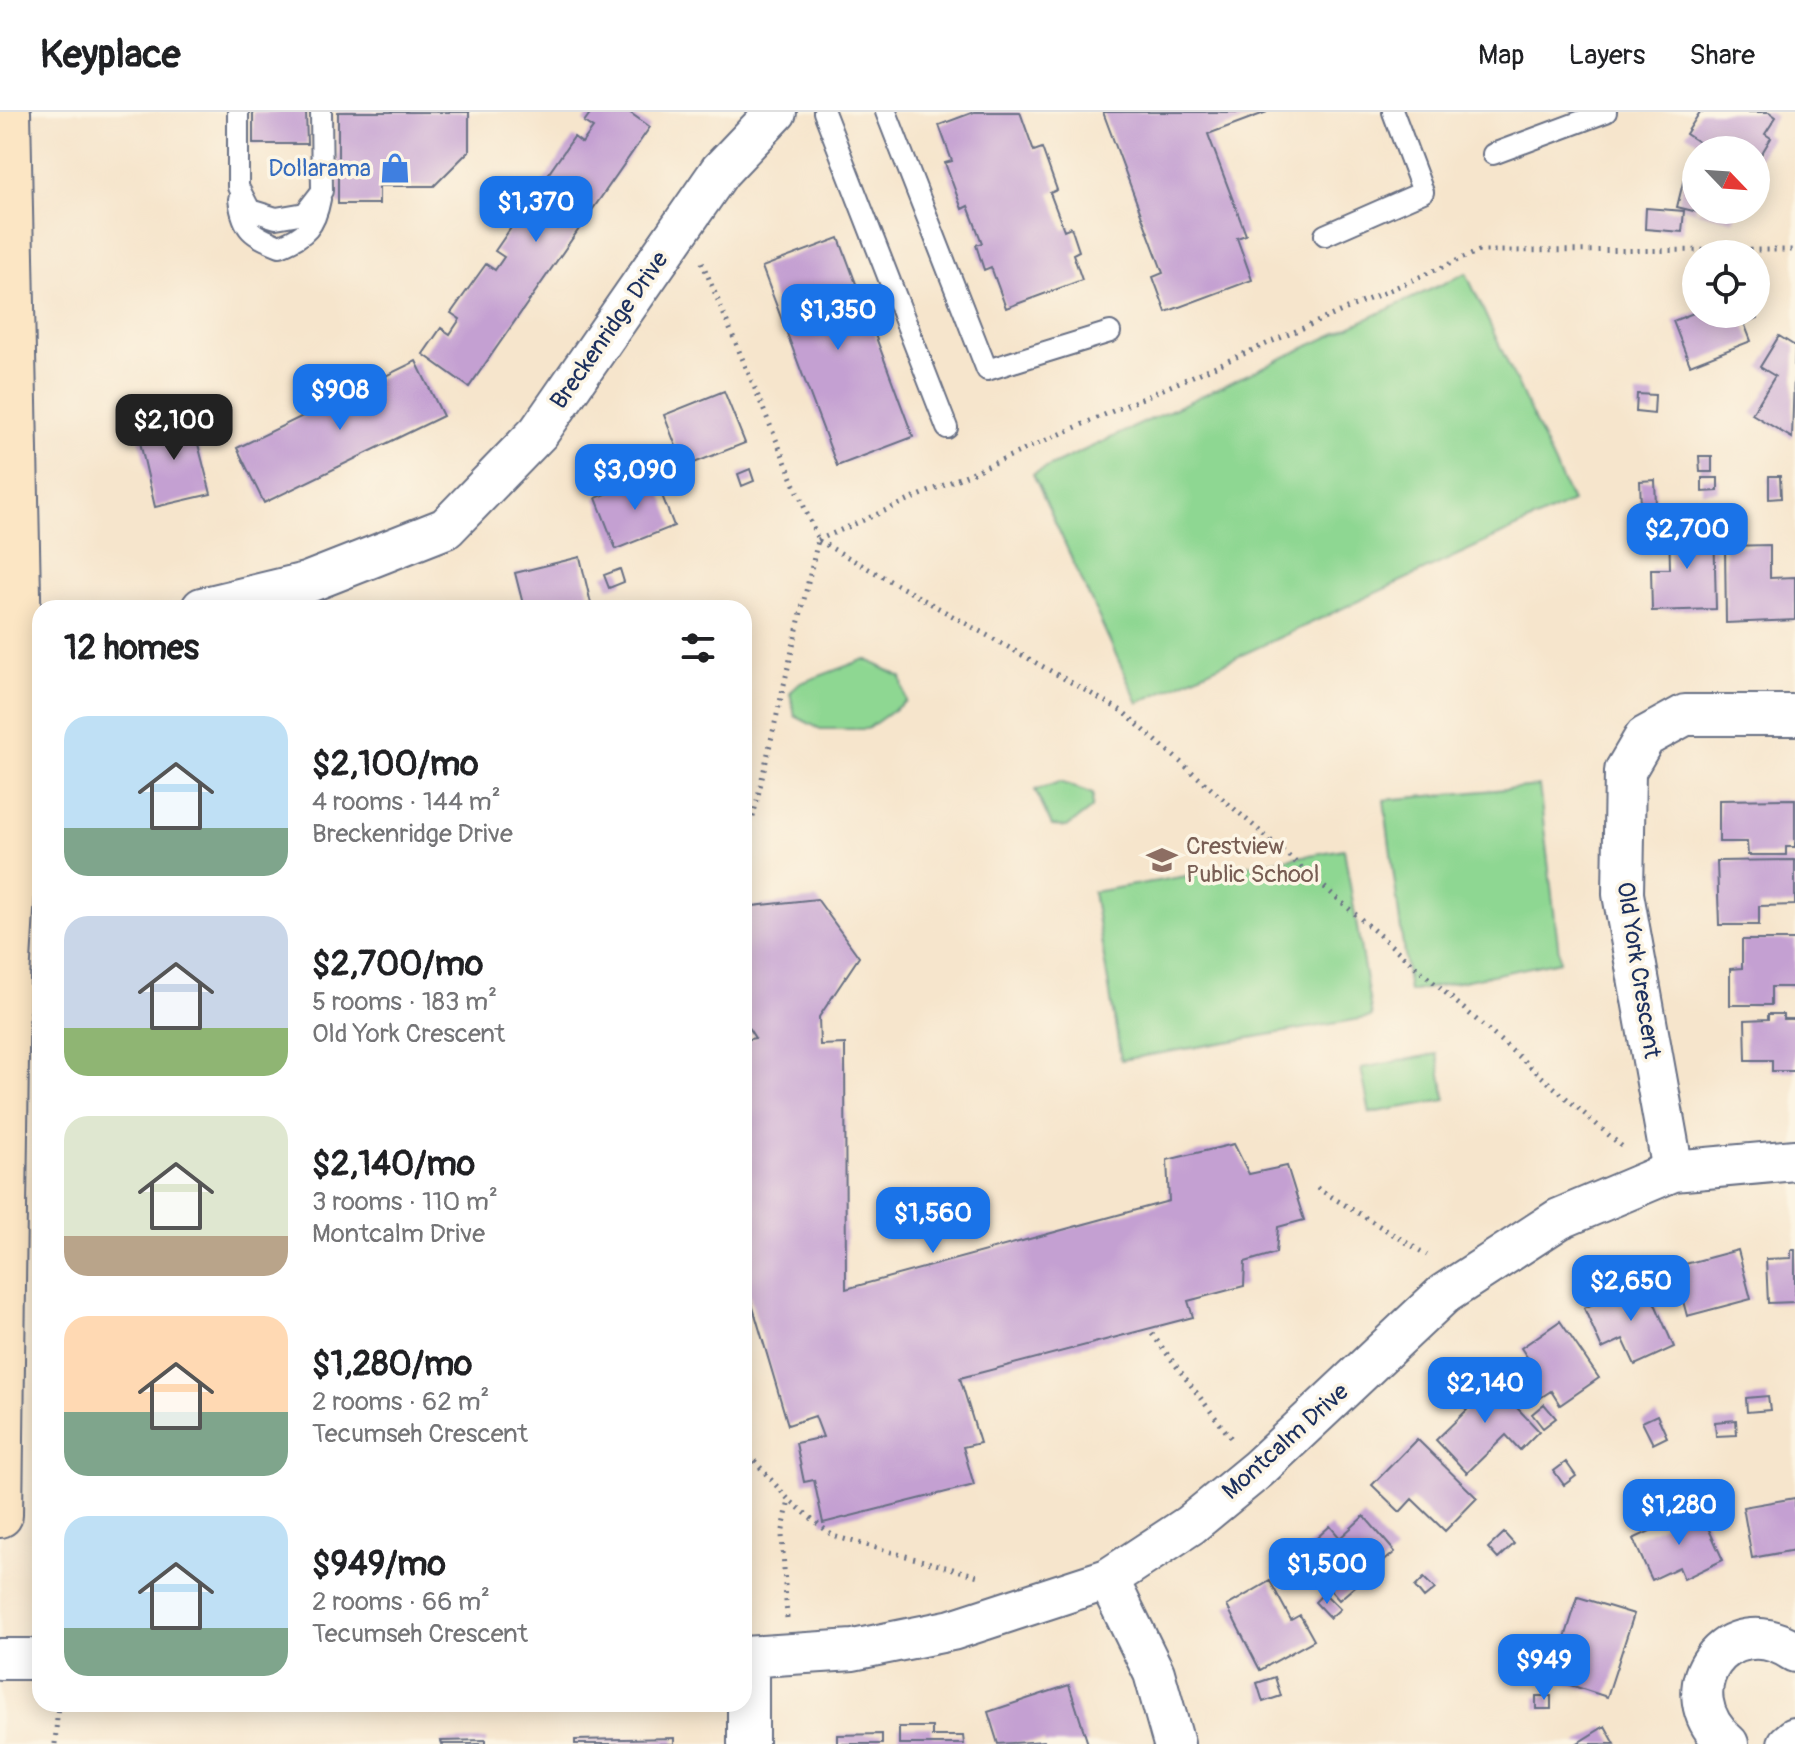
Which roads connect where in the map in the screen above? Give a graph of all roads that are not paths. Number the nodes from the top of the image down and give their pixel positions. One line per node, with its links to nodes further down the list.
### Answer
1 (8, 112): 14 (main road)
2 (238, 112): 3 (lane)
3 (321, 112)
4 (776, 112): 13 (street, Breckenridge Drive)
5 (824, 112): 12 (lane)
6 (886, 112): 11 (lane)
7 (1393, 112): 10 (lane)
8 (1606, 112): 9 (lane)
9 (1493, 154)
10 (1325, 235)
11 (1110, 332)
12 (947, 428)
13 (235, 600)
14 (30, 643): 18 (main road)
15 (1795, 715): 17 (street, Old York Crescent)
16 (1795, 1160): 17 (street, Montcalm Drive)
17 (1673, 1171): 19 (street, Montcalm Drive)
18 (0, 1515)
19 (1108, 1579): 21 (street, Montcalm Drive); 27 (street)
20 (1795, 1652): 28 (street)
21 (752, 1657)
22 (0, 1659): 23 (street)
23 (32, 1659)
24 (747, 1712): 26 (street)
25 (1795, 1738): 29 (street)
26 (748, 1744)
27 (1174, 1744)
28 (1728, 1744)
29 (1788, 1744)

